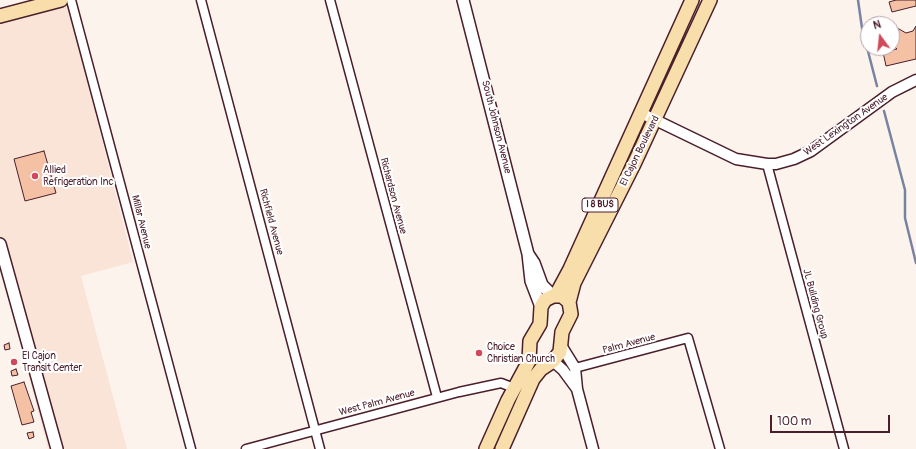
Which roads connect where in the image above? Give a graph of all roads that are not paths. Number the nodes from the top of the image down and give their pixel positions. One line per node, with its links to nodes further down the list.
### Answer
1 (61, 0): 8 (main road)
2 (71, 0): 27 (street, Millar Avenue)
3 (201, 0): 25 (street, Richfield Avenue)
4 (330, 0): 24 (street, Richardson Avenue)
5 (463, 0): 14 (main road, South Johnson Avenue)
6 (692, 0): 10 (main road, El Cajon Boulevard / I 8 BUS)
7 (710, 0): 11 (main road, El Cajon Boulevard / I 8 BUS)
8 (0, 16)
9 (916, 80): 12 (street, West Lexington Avenue)
10 (641, 113): 11 (street, West Lexington Avenue); 15 (main road, El Cajon Boulevard / I 8 BUS)
11 (655, 120): 12 (street, West Lexington Avenue); 16 (main road, El Cajon Boulevard / I 8 BUS)
12 (767, 164): 34 (street, JL Building Group)
13 (0, 244): 26 (main road)
14 (528, 254): 15 (main road, South Johnson Avenue); 17 (main road, South Johnson Avenue)
15 (554, 296): 16 (main road); 17 (main road, I 8 BUS)
16 (569, 302): 18 (main road, I 8 BUS)
17 (541, 307): 19 (main road)
18 (562, 347): 20 (main road, I 8 BUS); 21 (street)
19 (530, 353): 20 (main road); 22 (main road)
20 (550, 362): 23 (street); 31 (main road, I 8 BUS)
21 (575, 368): 23 (street); 33 (street, Palm Avenue)
22 (514, 388): 24 (street, West Palm Avenue); 30 (main road)
23 (577, 390): 32 (street)
24 (437, 397): 25 (street, West Palm Avenue)
25 (315, 430): 28 (street, West Palm Avenue); 29 (street, Richfield Avenue)
26 (57, 449)
27 (191, 449)
28 (246, 449)
29 (320, 449)
30 (486, 449)
31 (502, 449)
32 (593, 449)
33 (720, 449)
34 (844, 449)

